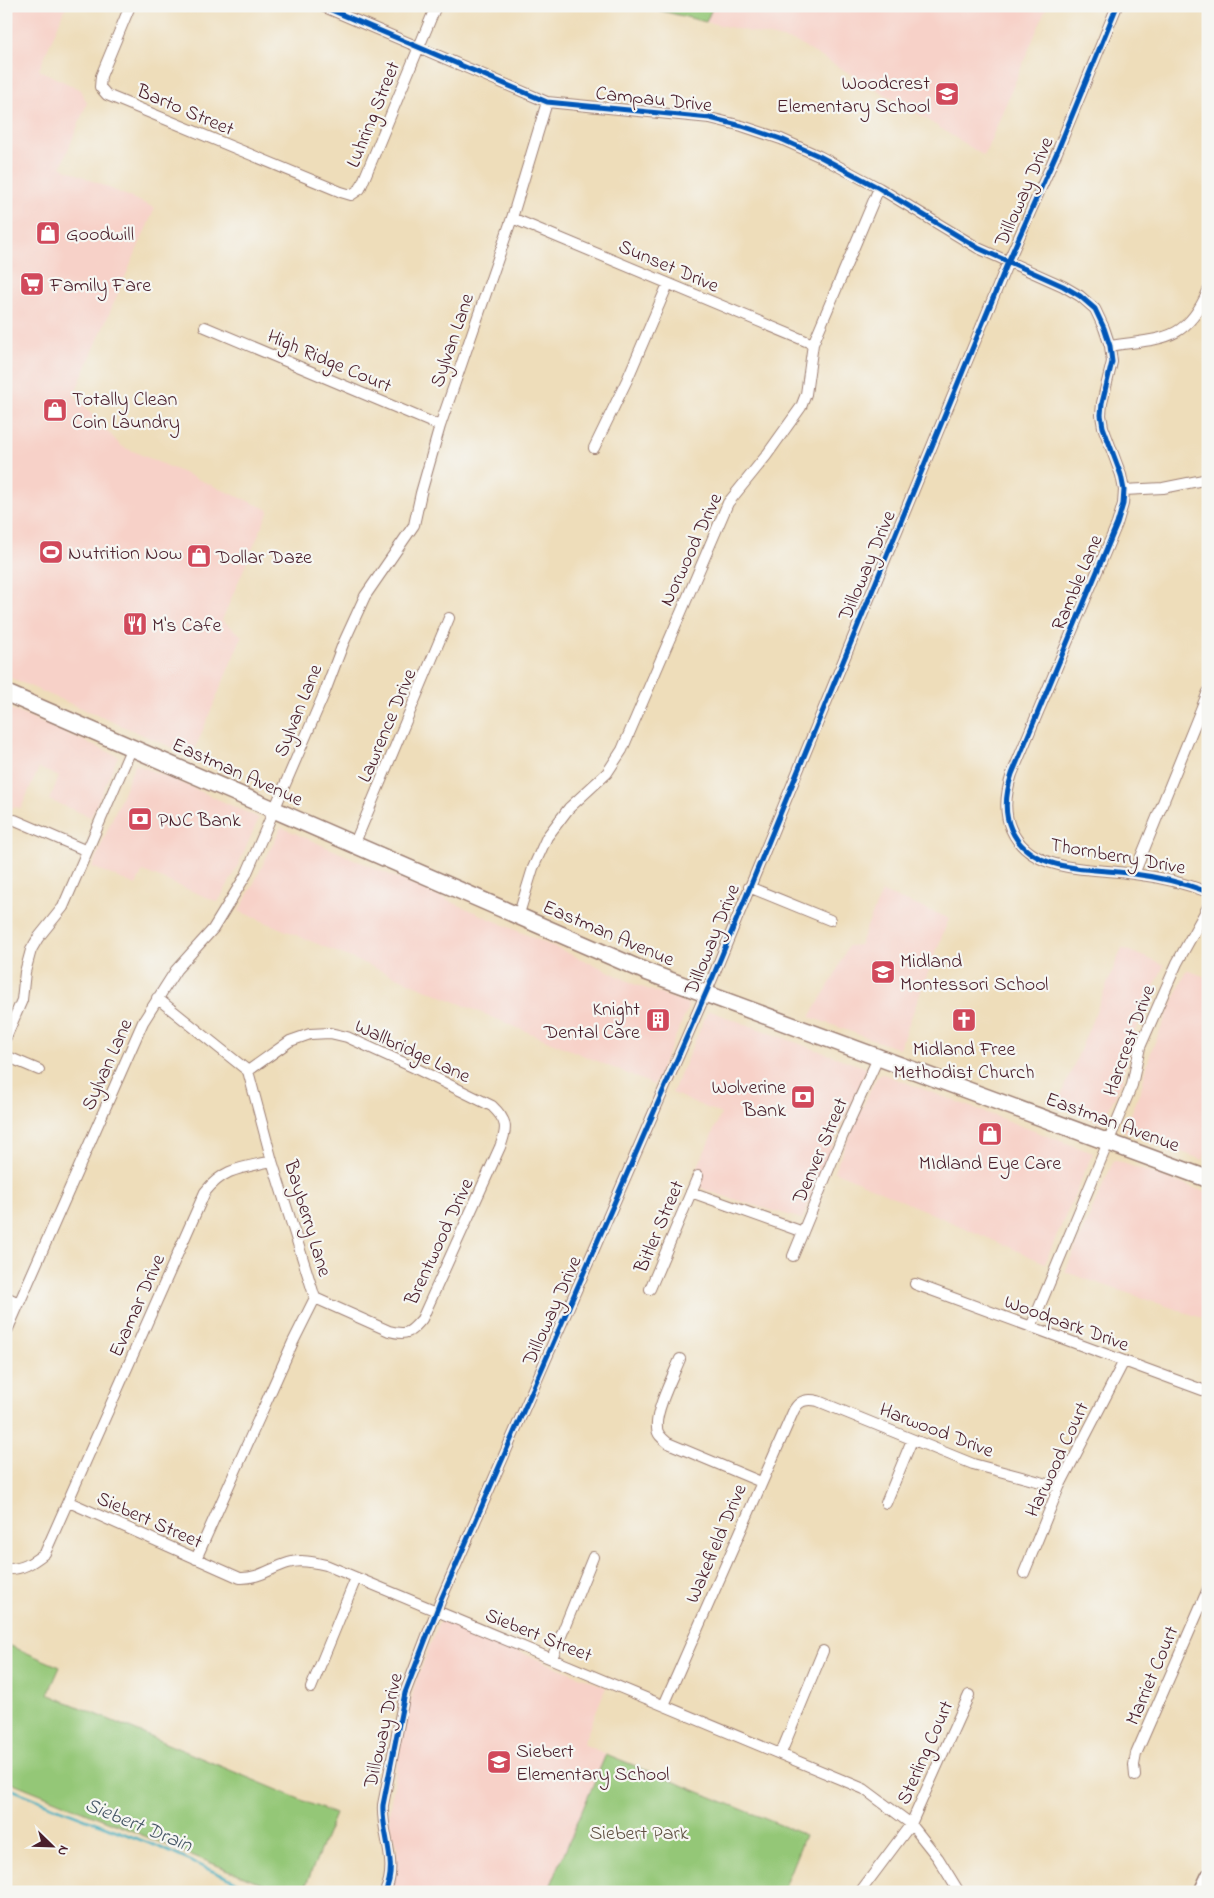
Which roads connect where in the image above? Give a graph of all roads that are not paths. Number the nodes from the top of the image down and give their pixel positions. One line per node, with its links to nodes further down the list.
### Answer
1 (130, 6): 8 (street, Barto Street)
2 (322, 6): 5 (street, Campau Drive)
3 (436, 6): 5 (street, Luhring Street)
4 (1117, 6): 10 (street, Dilloway Drive)
5 (419, 47): 6 (street, Campau Drive); 8 (street, Luhring Street)
6 (547, 102): 7 (street, Campau Drive); 9 (street, Sylvan Lane)
7 (879, 188): 10 (street, Campau Drive); 14 (street, Norwood Drive)
8 (341, 192)
9 (512, 218): 11 (street, Sunset Drive); 16 (street, Sylvan Lane)
10 (1008, 262): 15 (street, Campau Drive); 30 (street, Dilloway Drive)
11 (668, 284): 14 (street, Sunset Drive); 17 (street)
12 (1208, 291): 15 (street)
13 (205, 327): 16 (street, High Ridge Court)
14 (813, 344): 33 (street, Norwood Drive)
15 (1110, 346): 19 (street, Ramble Lane)
16 (440, 426): 24 (street, Sylvan Lane)
17 (594, 448)
18 (1208, 479): 19 (street)
19 (1124, 490): 26 (street, Ramble Lane)
20 (449, 618): 27 (street, Lawrence Drive)
21 (1208, 692): 29 (street)
22 (6, 693): 23 (main road, Eastman Avenue)
23 (132, 748): 24 (main road, Eastman Avenue); 28 (street)
24 (274, 810): 27 (main road, Eastman Avenue); 36 (street, Sylvan Lane)
25 (15, 820): 28 (street)
26 (1008, 824): 29 (street, Thornberry Drive)
27 (354, 845): 33 (main road, Eastman Avenue)
28 (87, 851): 37 (street)
29 (1134, 874): 31 (street, Thornberry Drive)
30 (749, 887): 34 (street); 35 (street, Dilloway Drive)
31 (1208, 892)
32 (1208, 907): 43 (street, Harcrest Drive)
33 (518, 917): 35 (main road, Eastman Avenue)
34 (830, 920)
35 (705, 994): 39 (main road, Eastman Avenue); 72 (street, Dilloway Drive)
36 (157, 998): 41 (street); 54 (street, Sylvan Lane)
37 (6, 1037)
38 (6, 1056): 40 (street)
39 (878, 1058): 43 (main road, Eastman Avenue); 48 (street, Denver Street)
40 (39, 1070)
41 (248, 1071): 42 (street, Wallbridge Lane); 44 (street, Bayberry Lane)
42 (505, 1123): 53 (street, Brentwood Drive)
43 (1108, 1142): 46 (main road, Eastman Avenue); 55 (street, Harcrest Drive)
44 (272, 1161): 53 (street, Bayberry Lane); 64 (street, Evamar Drive)
45 (698, 1176): 47 (street, Bitler Street)
46 (1208, 1178)
47 (691, 1192): 48 (street); 51 (street, Bitler Street)
48 (803, 1232): 49 (street, Denver Street)
49 (793, 1256)
50 (915, 1284): 55 (street, Woodpark Drive)
51 (650, 1289)
52 (6, 1297): 54 (street)
53 (315, 1298): 67 (street, Bayberry Lane)
54 (19, 1303): 56 (street, Sylvan Lane)
55 (1031, 1327): 58 (street, Woodpark Drive)
56 (6, 1333)
57 (680, 1359): 62 (street)
58 (1124, 1361): 59 (street, Woodpark Drive); 63 (street, Harwood Court)
59 (1208, 1392)
60 (804, 1400): 61 (street, Harwood Drive); 62 (street, Wakefield Drive)
61 (912, 1440): 63 (street, Harwood Drive); 65 (street)
62 (761, 1482): 77 (street, Wakefield Drive)
63 (1059, 1488): 69 (street, Harwood Court)
64 (68, 1502): 67 (street, Siebert Street); 68 (street, Evamar Drive)
65 (886, 1503)
66 (593, 1557): 74 (street)
67 (196, 1559): 70 (street, Siebert Street)
68 (6, 1569)
69 (1024, 1573)
70 (356, 1578): 72 (street, Siebert Street); 75 (street)
71 (1208, 1589): 79 (street, Marriet Court)
72 (436, 1611): 74 (street, Siebert Street); 82 (street, Dilloway Drive)
73 (823, 1652): 78 (street)
74 (552, 1658): 77 (street, Siebert Street)
75 (311, 1688)
76 (970, 1695): 80 (street, Sterling Court)
77 (664, 1705): 78 (street, Siebert Street)
78 (781, 1753): 80 (street, Siebert Street)
79 (1135, 1776)
80 (911, 1824): 83 (street, Sterling Court); 84 (street, Siebert Street)
81 (1208, 1875): 85 (street)
82 (385, 1892)
83 (860, 1892)
84 (959, 1892)
85 (1200, 1892)

